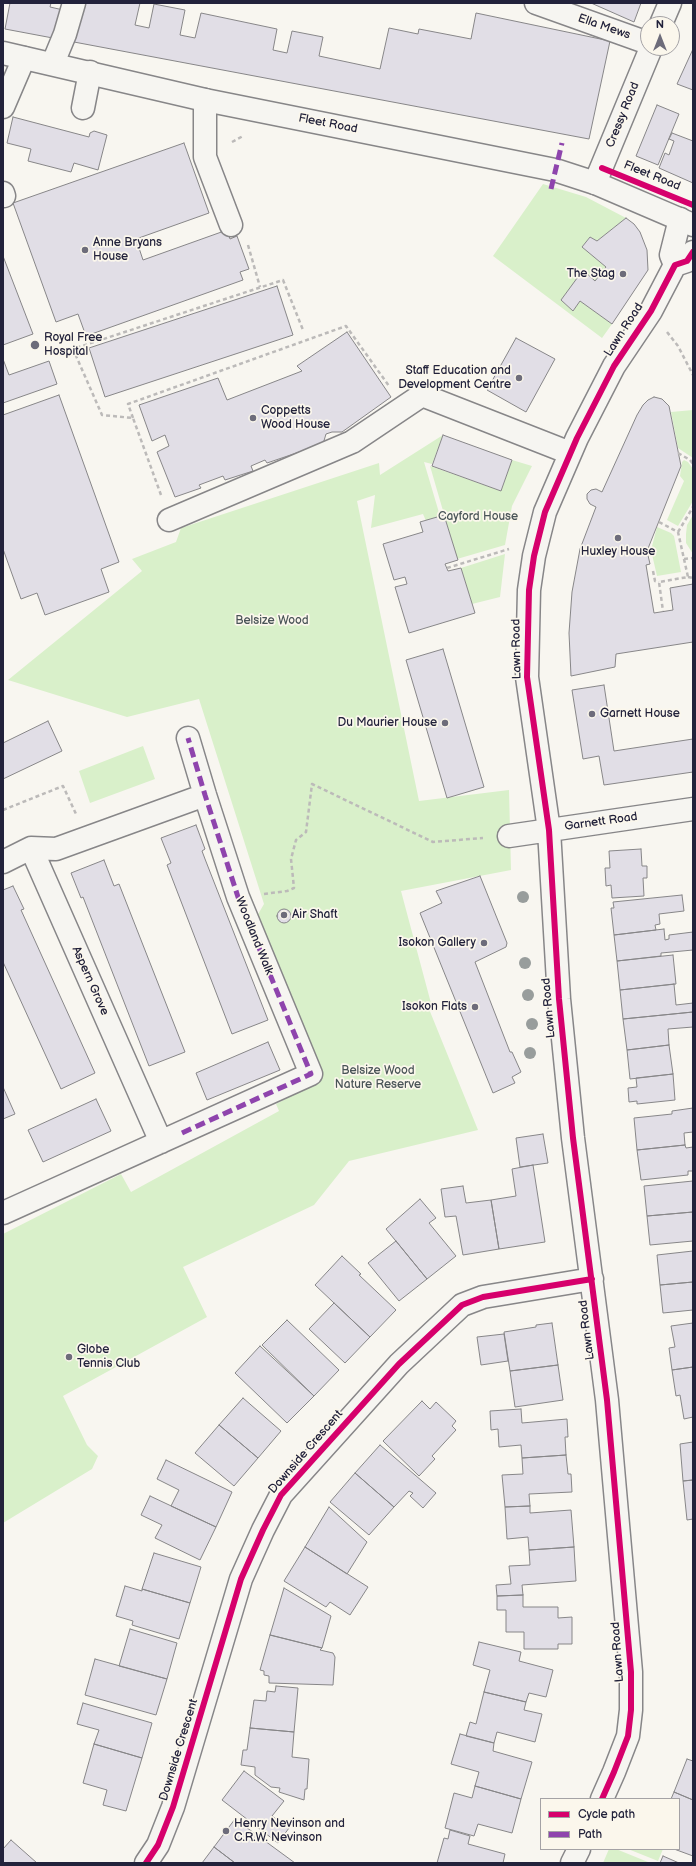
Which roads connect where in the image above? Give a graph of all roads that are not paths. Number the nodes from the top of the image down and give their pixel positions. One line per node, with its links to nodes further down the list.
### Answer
1 (74, 3): 8 (street)
2 (536, 3): 5 (street, Ella Mews)
3 (670, 3): 4 (street)
4 (664, 16)
5 (640, 40)
6 (13, 56): 8 (street, Fleet Road); 11 (street)
7 (648, 56): 13 (street, Cressy Road)
8 (53, 63): 9 (street, Fleet Road)
9 (90, 72): 10 (street, Fleet Road); 12 (street)
10 (205, 100): 13 (street, Fleet Road); 17 (street)
11 (3, 107)
12 (83, 108)
13 (596, 183): 16 (street, Fleet Road)
14 (3, 193): 15 (street)
15 (4, 196)
16 (686, 222): 19 (street)
17 (231, 224)
18 (693, 252): 19 (street, Lawn Road)
19 (675, 265): 20 (street, Lawn Road)
20 (570, 453): 21 (street); 25 (street, Lawn Road)
21 (169, 520)
22 (188, 738): 23 (street, Woodland Walk)
23 (205, 795): 27 (street); 29 (street, Woodland Walk)
24 (693, 809): 25 (street, Garnett Road)
25 (549, 830): 26 (street, Garnett Road); 31 (street, Lawn Road)
26 (509, 836)
27 (32, 848): 28 (street); 29 (street, Aspern Grove)
28 (3, 862)
29 (161, 1142): 30 (street)
30 (3, 1213)
31 (592, 1279): 32 (street, Lawn Road); 34 (street, Downside Crescent)
32 (602, 1798)
33 (578, 1850): 35 (street)
34 (146, 1863)
35 (572, 1863)

